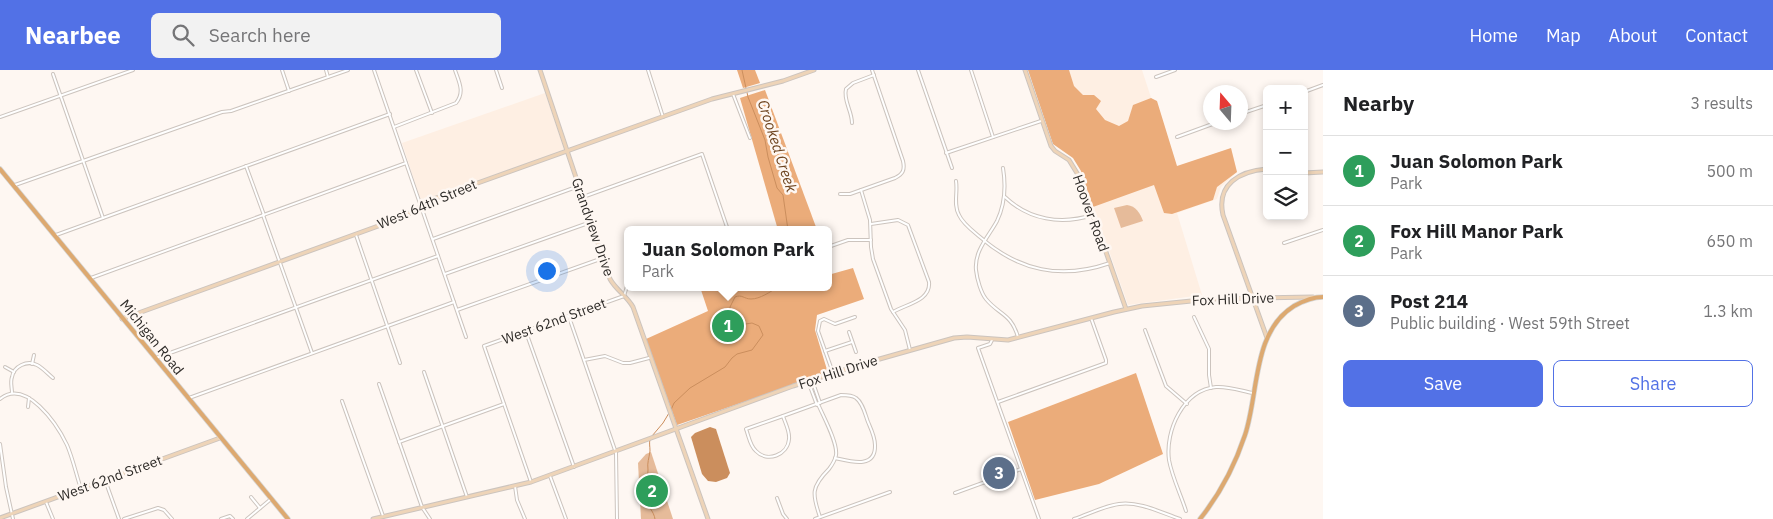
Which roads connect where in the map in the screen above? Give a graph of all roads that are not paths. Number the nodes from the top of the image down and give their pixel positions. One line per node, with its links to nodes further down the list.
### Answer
1 (133, 70): 26 (street)
2 (282, 70): 23 (street)
3 (326, 70): 19 (street)
4 (348, 70): 19 (street)
5 (374, 70): 30 (street)
6 (416, 70): 29 (street)
7 (455, 70): 29 (street)
8 (496, 70): 22 (street)
9 (540, 70): 40 (street, Grandview Drive)
10 (648, 70): 32 (street)
11 (814, 70): 25 (street, West 64th Street)
12 (872, 70): 18 (street)
13 (918, 70): 41 (street)
14 (970, 70): 37 (street)
15 (1025, 70): 33 (street, Hoover Road)
16 (1175, 70): 20 (street)
17 (53, 74): 26 (street)
18 (874, 75): 34 (street); 54 (street)
19 (328, 77): 23 (street)
20 (1156, 77)
21 (1323, 85): 24 (street)
22 (502, 88)
23 (289, 91): 42 (street)
24 (1308, 91)
25 (733, 94): 32 (street, West 64th Street); 39 (street)
26 (60, 96): 31 (street); 42 (street)
27 (1263, 106): 28 (street)
28 (1248, 111)
29 (432, 113): 35 (street)
30 (390, 114): 35 (street); 44 (street)
31 (0, 117)
32 (663, 117): 40 (street, West 64th Street)
33 (1042, 120): 37 (street); 59 (street, Hoover Road)
34 (852, 124)
35 (394, 127): 43 (street)
36 (1203, 127): 38 (street)
37 (993, 137): 41 (street)
38 (1177, 137)
39 (750, 138)
40 (567, 151): 53 (street, Grandview Drive); 58 (street, West 64th Street)
41 (946, 153): 45 (street)
42 (83, 162): 52 (street); 61 (street)
43 (406, 164): 58 (street); 60 (street)
44 (246, 166): 60 (street); 61 (street)
45 (952, 168)
46 (1003, 168): 56 (street)
47 (0, 169): 52 (main road, Michigan Road)
48 (1263, 170): 84 (street)
49 (1323, 172): 50 (street)
50 (1308, 173)
51 (956, 181): 70 (street)
52 (14, 186): 67 (main road, Michigan Road)
53 (579, 186): 57 (street, Grandview Drive); 68 (street)
54 (861, 190): 55 (street); 63 (street)
55 (840, 194)
56 (1004, 196): 59 (street); 70 (street)
57 (583, 197): 62 (street, Grandview Drive); 64 (street)
58 (422, 207): 66 (street, West 64th Street); 68 (street)
59 (1093, 214): 76 (street, Hoover Road)
60 (263, 215): 75 (street); 78 (street)
61 (102, 218): 67 (street)
62 (591, 222): 74 (street, Grandview Drive); 77 (street)
63 (870, 224): 69 (street); 89 (street)
64 (727, 226)
65 (1323, 230): 71 (street)
66 (355, 234): 75 (street, West 64th Street); 79 (street)
67 (54, 236): 78 (main road, Michigan Road)
68 (433, 239): 73 (street)
69 (871, 240): 72 (street); 89 (street)
70 (985, 241): 76 (street); 100 (street)
71 (1284, 243)
72 (832, 246)
73 (438, 256): 77 (street); 79 (street)
74 (603, 258): 81 (street, Grandview Drive); 88 (street)
75 (279, 261): 86 (street); 93 (street, West 64th Street)
76 (1110, 264): 87 (street, Hoover Road)
77 (445, 274): 85 (street)
78 (89, 278): 93 (main road, Michigan Road)
79 (371, 280): 86 (street); 95 (street)
80 (626, 291): 81 (street)
81 (624, 296): 90 (street, West 62nd Street); 109 (street, Grandview Drive)
82 (1316, 297): 83 (main road); 84 (street, Fox Hill Drive); 101 (main road)
83 (1323, 297)
84 (1252, 298): 87 (street, Fox Hill Drive); 101 (street)
85 (454, 302): 88 (street); 95 (street)
86 (296, 307): 107 (street); 110 (street)
87 (1126, 309): 94 (street, Fox Hill Drive)
88 (457, 310): 99 (street)
89 (893, 312): 104 (street)
90 (568, 316): 97 (street, West 62nd Street); 111 (street)
91 (1194, 316): 121 (street)
92 (855, 317): 105 (street)
93 (122, 318): 110 (main road, Michigan Road)
94 (1091, 318): 100 (street, Fox Hill Drive); 128 (street)
95 (387, 326): 107 (street); 112 (street)
96 (1145, 330): 131 (street)
97 (526, 331): 129 (street, West 62nd Street); 141 (street)
98 (849, 332): 103 (street)
99 (466, 337)
100 (1018, 337): 102 (street, Fox Hill Drive)
101 (1267, 338): 123 (main road)
102 (992, 340): 104 (street, Fox Hill Drive); 128 (street)
103 (852, 342): 105 (street); 106 (street)
104 (910, 350): 117 (street, Fox Hill Drive)
105 (825, 351): 117 (street)
106 (856, 352)
107 (312, 354): 125 (street)
108 (34, 355): 113 (street)
109 (652, 357): 111 (street); 135 (street, Grandview Drive)
110 (155, 358): 125 (main road, Michigan Road)
111 (584, 360): 139 (street)
112 (400, 363)
113 (32, 364): 115 (street); 118 (street)
114 (5, 367): 115 (street)
115 (14, 372): 122 (street)
116 (424, 372): 134 (street)
117 (833, 374): 119 (street, Fox Hill Drive)
118 (54, 378)
119 (810, 381): 130 (street); 135 (street, Fox Hill Drive)
120 (379, 384): 137 (street)
121 (1211, 388): 123 (street); 131 (street)
122 (12, 393): 124 (street); 126 (street)
123 (1255, 393): 184 (main road)
124 (29, 398): 132 (street); 149 (street)
125 (188, 398): 136 (main road, Michigan Road)
126 (0, 399)
127 (342, 400): 161 (street)
128 (997, 402): 142 (street)
129 (504, 404): 134 (street); 147 (street)
130 (818, 404): 133 (street); 140 (street); 140 (street)
131 (1187, 404): 159 (street)
132 (28, 407)
133 (783, 416): 133 (street)
134 (443, 426): 137 (street); 153 (street)
135 (676, 428): 139 (street, Fox Hill Drive); 178 (street, Grandview Drive)
136 (220, 438): 146 (street, West 62nd Street); 155 (main road, Michigan Road)
137 (399, 442): 157 (street)
138 (0, 444): 143 (street)
139 (616, 451): 141 (street, Fox Hill Drive); 177 (street)
140 (835, 458): 162 (street)
141 (574, 466): 144 (street, Fox Hill Drive)
142 (1021, 470): 151 (street); 181 (street)
143 (4, 476): 145 (street); 160 (street)
144 (550, 476): 147 (street, Fox Hill Drive); 176 (street)
145 (0, 477)
146 (106, 480): 149 (street, West 62nd Street); 166 (street)
147 (531, 482): 148 (street, Fox Hill Drive)
148 (515, 486): 153 (street, Fox Hill Drive); 175 (street)
149 (81, 489): 156 (street, West 62nd Street)
150 (890, 492): 162 (street)
151 (955, 493)
152 (252, 497): 158 (street)
153 (467, 497): 157 (street, Fox Hill Drive)
154 (777, 498): 179 (street)
155 (271, 499): 158 (street); 172 (main road, Michigan Road)
156 (46, 502): 160 (street, West 62nd Street); 165 (street)
157 (422, 507): 161 (street, Fox Hill Drive); 174 (street)
158 (260, 508): 171 (street)
159 (1186, 511)
160 (11, 514): 163 (street, West 62nd Street); 164 (street)
161 (383, 516): 173 (street, Fox Hill Drive)
162 (820, 517): 180 (street)
163 (0, 518)
164 (13, 519)
165 (53, 519)
166 (120, 519)
167 (124, 519): 168 (street)
168 (172, 519)
169 (221, 519): 170 (street)
170 (233, 519)
171 (247, 519)
172 (288, 519)
173 (373, 519)
174 (430, 519)
175 (525, 519)
176 (566, 519)
177 (617, 519)
178 (708, 519)
179 (787, 519)
180 (815, 519)
181 (1039, 519)
182 (1074, 519): 183 (street)
183 (1180, 519)
184 (1200, 519)

